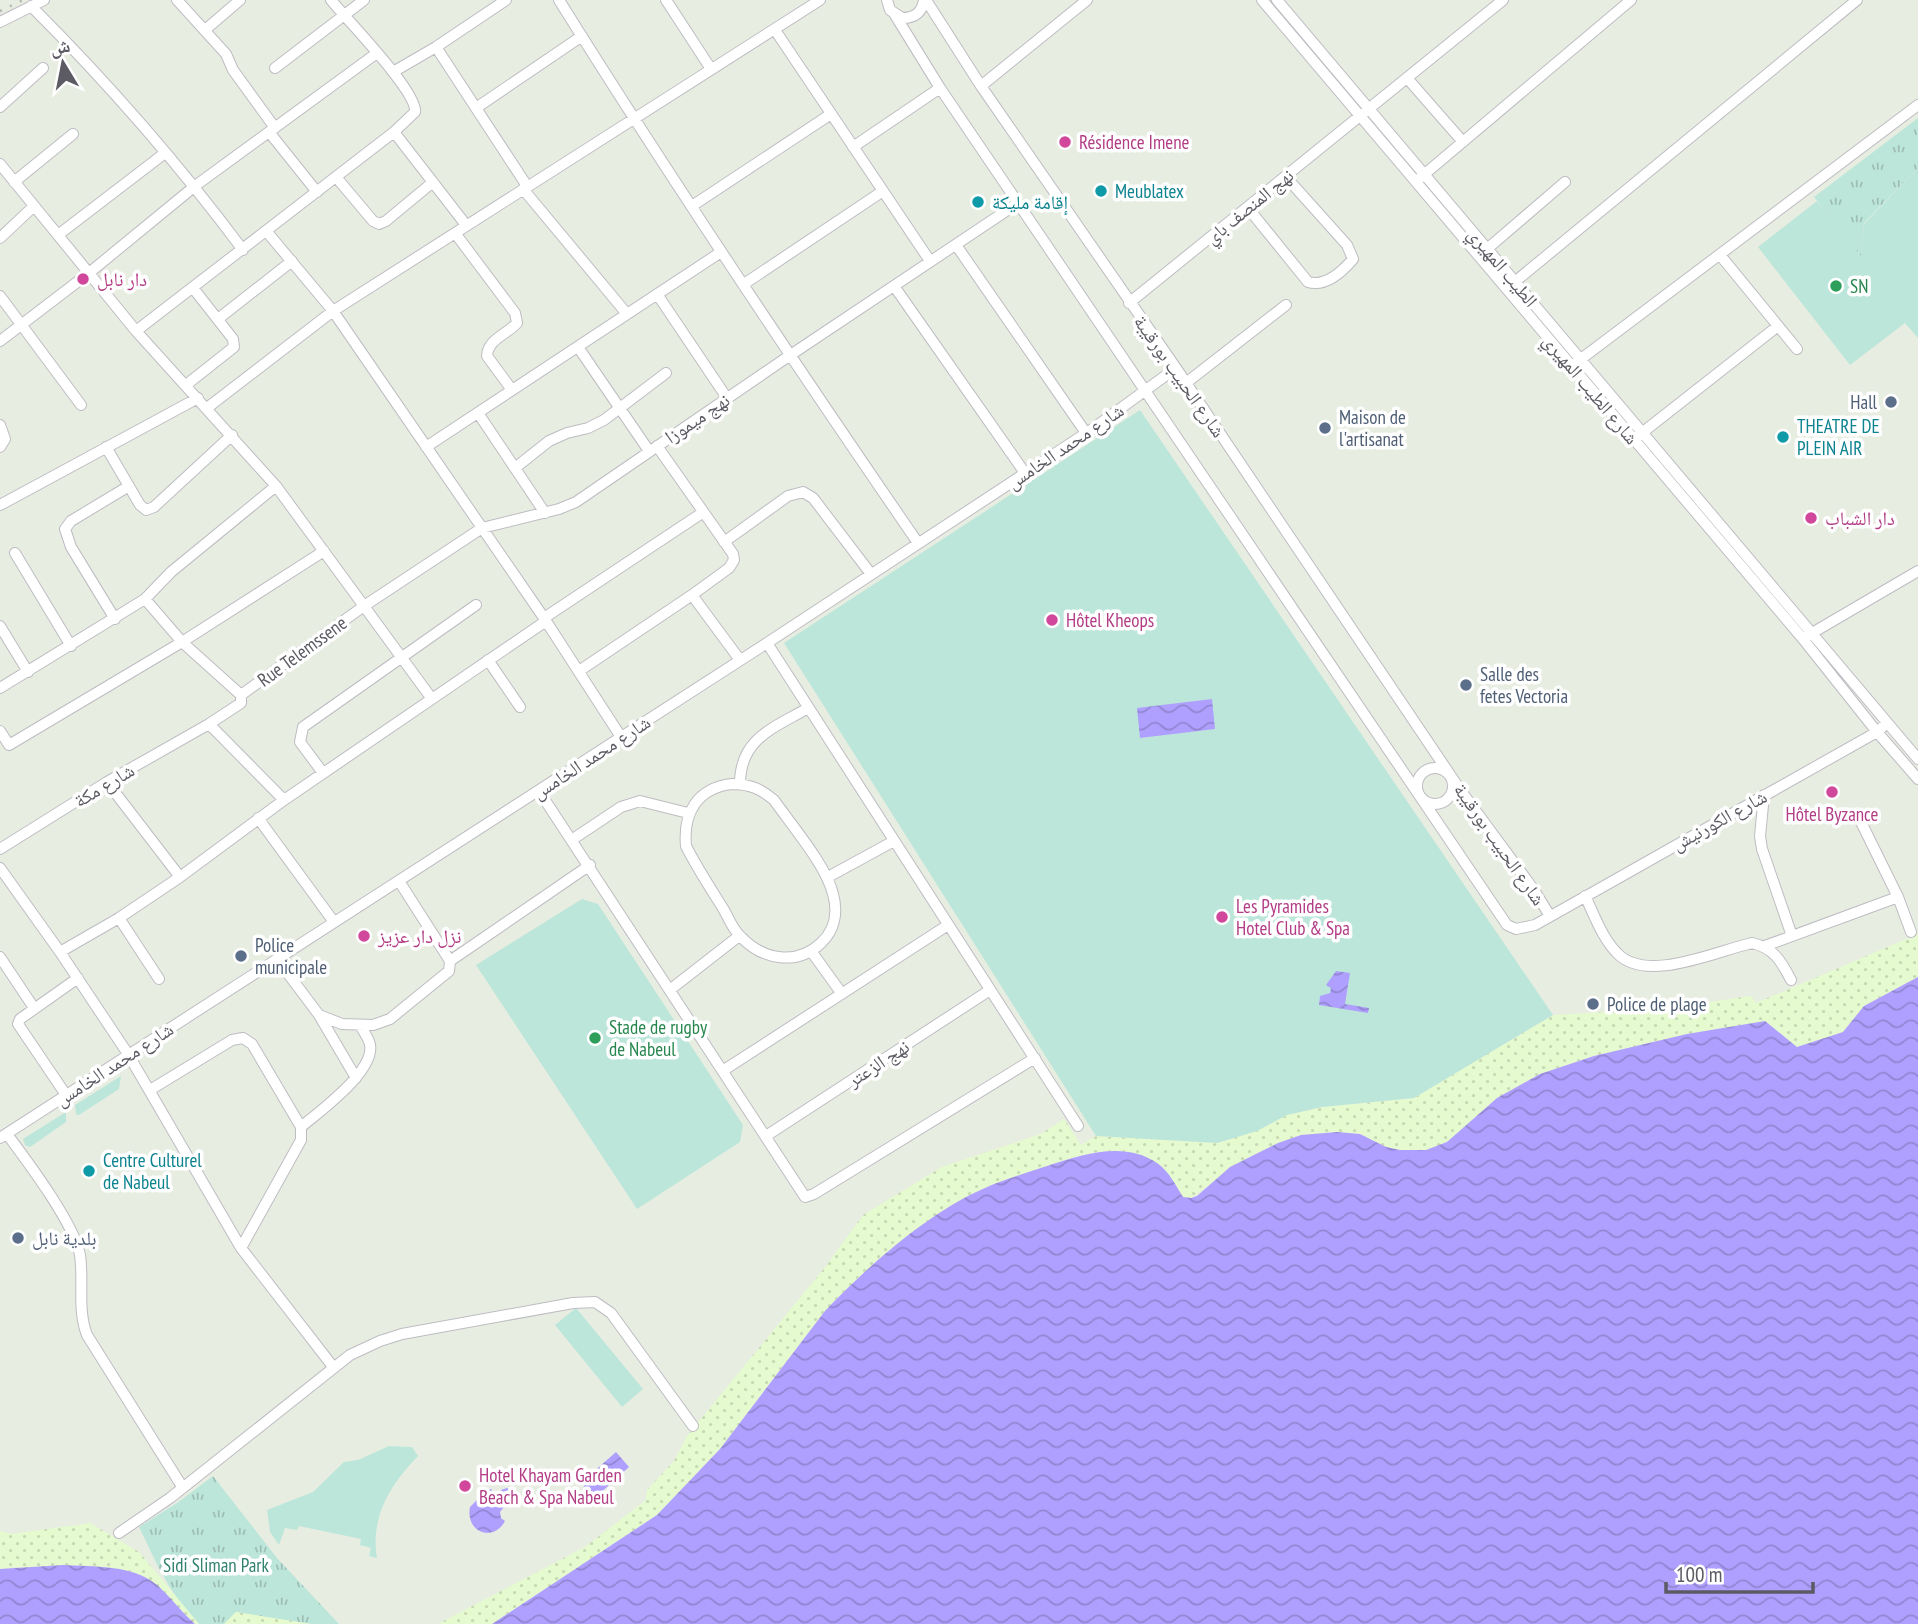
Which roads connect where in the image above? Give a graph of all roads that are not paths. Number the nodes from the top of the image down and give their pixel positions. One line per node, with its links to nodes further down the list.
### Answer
1 (44, 0): 18 (street)
2 (177, 0): 22 (street)
3 (240, 0): 22 (street)
4 (331, 0): 20 (street)
5 (364, 0): 20 (street)
6 (506, 0): 25 (street)
7 (559, 0): 24 (street)
8 (666, 0): 29 (street)
9 (820, 0): 23 (street)
10 (925, 0): 19 (street); 32 (street, شارع الحبيب بورقيبة)
11 (1087, 0): 32 (street)
12 (1262, 0): 37 (street, شارع الطيب المهيري)
13 (1277, 0): 37 (street)
14 (1503, 0): 31 (street, نهج المنصف باي)
15 (1631, 0): 43 (street)
16 (1857, 0): 76 (street)
17 (886, 1): 19 (street, شارع الحبيب بورقيبة)
18 (31, 6): 21 (street); 45 (street)
19 (895, 15): 33 (street, شارع الحبيب بورقيبة)
20 (344, 16): 26 (street); 28 (street)
21 (0, 22)
22 (205, 30): 40 (street)
23 (775, 30): 29 (street); 38 (street)
24 (582, 36): 36 (street); 39 (street)
25 (436, 47): 30 (street); 36 (street)
26 (377, 53): 30 (street); 40 (street)
27 (43, 68): 35 (street)
28 (275, 68)
29 (711, 69): 39 (street)
30 (393, 72): 41 (street)
31 (1407, 78): 37 (street, نهج المنصف باي); 43 (street)
32 (981, 86): 80 (street, شارع الحبيب بورقيبة)
33 (940, 88): 44 (street); 57 (street, شارع الحبيب بورقيبة)
34 (1918, 105): 70 (street)
35 (0, 107)
36 (476, 108): 54 (street)
37 (1365, 112): 48 (street, نهج المنصف باي); 49 (street, شارع الطيب المهيري)
38 (831, 114): 44 (street); 59 (street)
39 (633, 118): 54 (street); 59 (street)
40 (272, 130): 53 (street); 56 (street)
41 (394, 132): 47 (street); 51 (street)
42 (73, 134): 50 (street)
43 (1463, 142): 49 (street)
44 (853, 147): 55 (street)
45 (165, 153): 53 (street); 64 (street)
46 (2, 170): 50 (street)
47 (336, 177): 51 (street); 56 (street)
48 (1286, 177): 60 (street, نهج المنصف باي); 60 (street)
49 (1421, 177): 67 (street, الطيب المهيري); 76 (street, شارع الطيب المهيري)
50 (14, 182): 58 (street)
51 (433, 182): 61 (street)
52 (1565, 182): 67 (street)
53 (195, 186): 68 (street); 73 (street)
54 (525, 188): 61 (street); 83 (street)
55 (883, 191): 72 (street); 74 (street)
56 (317, 192): 62 (street)
57 (1018, 203): 66 (street, نهج ميموزا); 98 (street, شارع الحبيب بورقيبة)
58 (34, 206): 64 (street); 65 (street)
59 (692, 206): 69 (street)
60 (1248, 208): 80 (street, نهج المنصف باي)
61 (466, 225): 63 (street)
62 (267, 232): 68 (street); 71 (street)
63 (454, 233): 82 (street); 97 (street)
64 (58, 236): 73 (street)
65 (0, 238)
66 (956, 245): 72 (street, نهج ميموزا); 106 (street)
67 (1487, 248): 76 (street, الطيب المهيري)
68 (243, 250): 77 (street)
69 (721, 252): 74 (street); 78 (street)
70 (1720, 255): 86 (street); 92 (street)
71 (292, 261): 82 (street); 84 (street)
72 (930, 261): 75 (street, نهج ميموزا)
73 (89, 273): 85 (street); 87 (street)
74 (744, 284): 91 (street)
75 (894, 285): 91 (street, نهج ميموزا); 114 (street)
76 (1510, 286): 92 (street, شارع الطيب المهيري)
77 (192, 288): 84 (street); 87 (street)
78 (657, 295): 83 (street); 100 (street)
79 (0, 296): 85 (street)
80 (1129, 303): 93 (street, شارع الحبيب بورقيبة)
81 (1286, 305): 95 (street)
82 (333, 311): 102 (street); 111 (street)
83 (627, 314): 89 (street)
84 (218, 319): 96 (street)
85 (22, 325): 88 (street); 101 (street)
86 (1778, 327): 90 (street); 108 (street)
87 (136, 331): 96 (street)
88 (0, 341)
89 (578, 347): 97 (street); 103 (street)
90 (1797, 349)
91 (789, 356): 100 (street, نهج ميموزا); 122 (street)
92 (1576, 363): 108 (street, شارع الطيب المهيري)
93 (1176, 368): 95 (street, شارع الحبيب بورقيبة); 98 (street, شارع محمد الخامس)
94 (666, 373): 103 (street)
95 (1186, 383): 156 (street, شارع الحبيب بورقيبة)
96 (186, 385): 99 (street)
97 (512, 390): 104 (street)
98 (1145, 391): 106 (street, شارع محمد الخامس); 162 (street, شارع الحبيب بورقيبة)
99 (198, 398): 102 (street); 110 (street)
100 (727, 398): 112 (street, نهج ميموزا)
101 (81, 405)
102 (207, 408): 107 (street)
103 (620, 410): 112 (street); 113 (street)
104 (478, 413): 111 (street); 113 (street)
105 (0, 425): 109 (street)
106 (1086, 433): 114 (street, شارع محمد الخامس)
107 (232, 435): 115 (street); 116 (street)
108 (1639, 436): 134 (street, شارع الطيب المهيري)
109 (0, 447)
110 (106, 447): 115 (street); 117 (street)
111 (426, 447): 120 (street)
112 (653, 448): 118 (street, نهج ميموزا); 119 (street)
113 (515, 468): 118 (street)
114 (1025, 473): 122 (street, شارع محمد الخامس)
115 (129, 485): 131 (street)
116 (276, 486): 123 (street); 128 (street)
117 (0, 505)
118 (545, 513): 120 (street, نهج ميموزا)
119 (702, 513): 121 (street); 132 (street)
120 (482, 528): 130 (street, نهج ميموزا); 132 (street)
121 (724, 542): 126 (street); 127 (street)
122 (918, 543): 126 (street, شارع محمد الخامس)
123 (324, 551): 130 (street); 135 (street)
124 (15, 554): 137 (street)
125 (1918, 570): 134 (street)
126 (871, 574): 136 (street, شارع محمد الخامس)
127 (692, 595): 140 (street); 141 (street)
128 (145, 599): 131 (street); 135 (street)
129 (476, 605): 138 (street)
130 (364, 606): 138 (street); 144 (street, Rue Telemssene)
131 (115, 619): 137 (street)
132 (545, 619): 139 (street); 141 (street)
133 (0, 626): 142 (street)
134 (1807, 636): 148 (street); 151 (street, شارع الطيب المهيري)
135 (182, 642): 144 (street); 153 (street)
136 (766, 643): 140 (street, شارع محمد الخامس); 147 (street)
137 (71, 646): 142 (street)
138 (403, 658): 145 (street); 155 (street)
139 (488, 660): 145 (street); 146 (street)
140 (740, 660): 152 (street, شارع محمد الخامس)
141 (579, 671): 152 (street)
142 (28, 672): 143 (street)
143 (0, 688)
144 (241, 695): 149 (street, Rue Telemssene)
145 (432, 699): 155 (street)
146 (520, 707)
147 (808, 708): 159 (street); 168 (street)
148 (1887, 723): 151 (street, شارع الكورنيش); 154 (street)
149 (209, 724): 158 (street, شارع مكة); 163 (street)
150 (0, 731): 153 (street)
151 (1877, 732): 157 (street, شارع الطيب المهيري); 161 (street, شارع الكورنيش)
152 (621, 737): 160 (street, شارع محمد الخامس)
153 (4, 748)
154 (1918, 759)
155 (323, 773): 163 (street)
156 (1451, 775): 162 (street); 162 (street); 177 (street, شارع الحبيب بورقيبة)
157 (1918, 779)
158 (107, 782): 169 (street, شارع مكة); 172 (street)
159 (740, 784): 164 (street); 173 (street)
160 (539, 791): 167 (street); 174 (street, شارع محمد الخامس)
161 (1764, 795): 175 (street, شارع الكورنيش); 183 (street)
162 (1420, 796): 177 (street, شارع الحبيب بورقيبة)
163 (284, 800): 165 (street)
164 (688, 813): 167 (street); 182 (street)
165 (258, 818): 172 (street); 179 (street)
166 (1860, 820): 176 (street)
167 (573, 839): 170 (street)
168 (894, 841): 173 (street); 180 (street)
169 (0, 849)
170 (590, 865): 189 (street); 193 (street)
171 (0, 868): 186 (street)
172 (180, 877): 178 (street)
173 (828, 877): 185 (street)
174 (400, 881): 179 (street, شارع محمد الخامس); 189 (street)
175 (1585, 896): 177 (street, شارع الكورنيش); 184 (street)
176 (1898, 897): 181 (street); 183 (street)
177 (1550, 916)
178 (119, 918): 186 (street); 191 (street)
179 (334, 922): 188 (street, شارع محمد الخامس)
180 (948, 925): 194 (street); 195 (street)
181 (1911, 932)
182 (739, 936): 185 (street); 193 (street)
183 (1792, 936): 184 (street)
184 (1765, 946): 192 (street)
185 (811, 951): 195 (street)
186 (60, 952): 190 (street)
187 (0, 957): 196 (street)
188 (277, 959): 197 (street); 199 (street, شارع محمد الخامس)
189 (450, 961): 198 (street)
190 (78, 978): 196 (street); 199 (street)
191 (159, 979)
192 (1791, 980)
193 (671, 989): 201 (street)
194 (990, 990): 200 (street); 208 (street, نهج الزعتر)
195 (842, 994): 201 (street)
196 (34, 1008): 204 (street)
197 (319, 1015): 198 (street); 202 (street)
198 (360, 1025): 202 (street)
199 (128, 1054): 203 (street); 204 (street, شارع محمد الخامس)
200 (1035, 1058): 205 (street); 208 (street)
201 (724, 1070): 208 (street)
202 (356, 1078): 206 (street)
203 (150, 1090): 206 (street); 209 (street)
204 (66, 1094): 207 (street, شارع محمد الخامس)
205 (1077, 1126)
206 (302, 1128): 209 (street)
207 (3, 1136): 212 (street)
208 (766, 1136)
209 (241, 1248): 210 (street)
210 (334, 1368): 211 (street); 212 (street)
211 (692, 1426)
212 (183, 1488): 213 (street)
213 (119, 1533)

